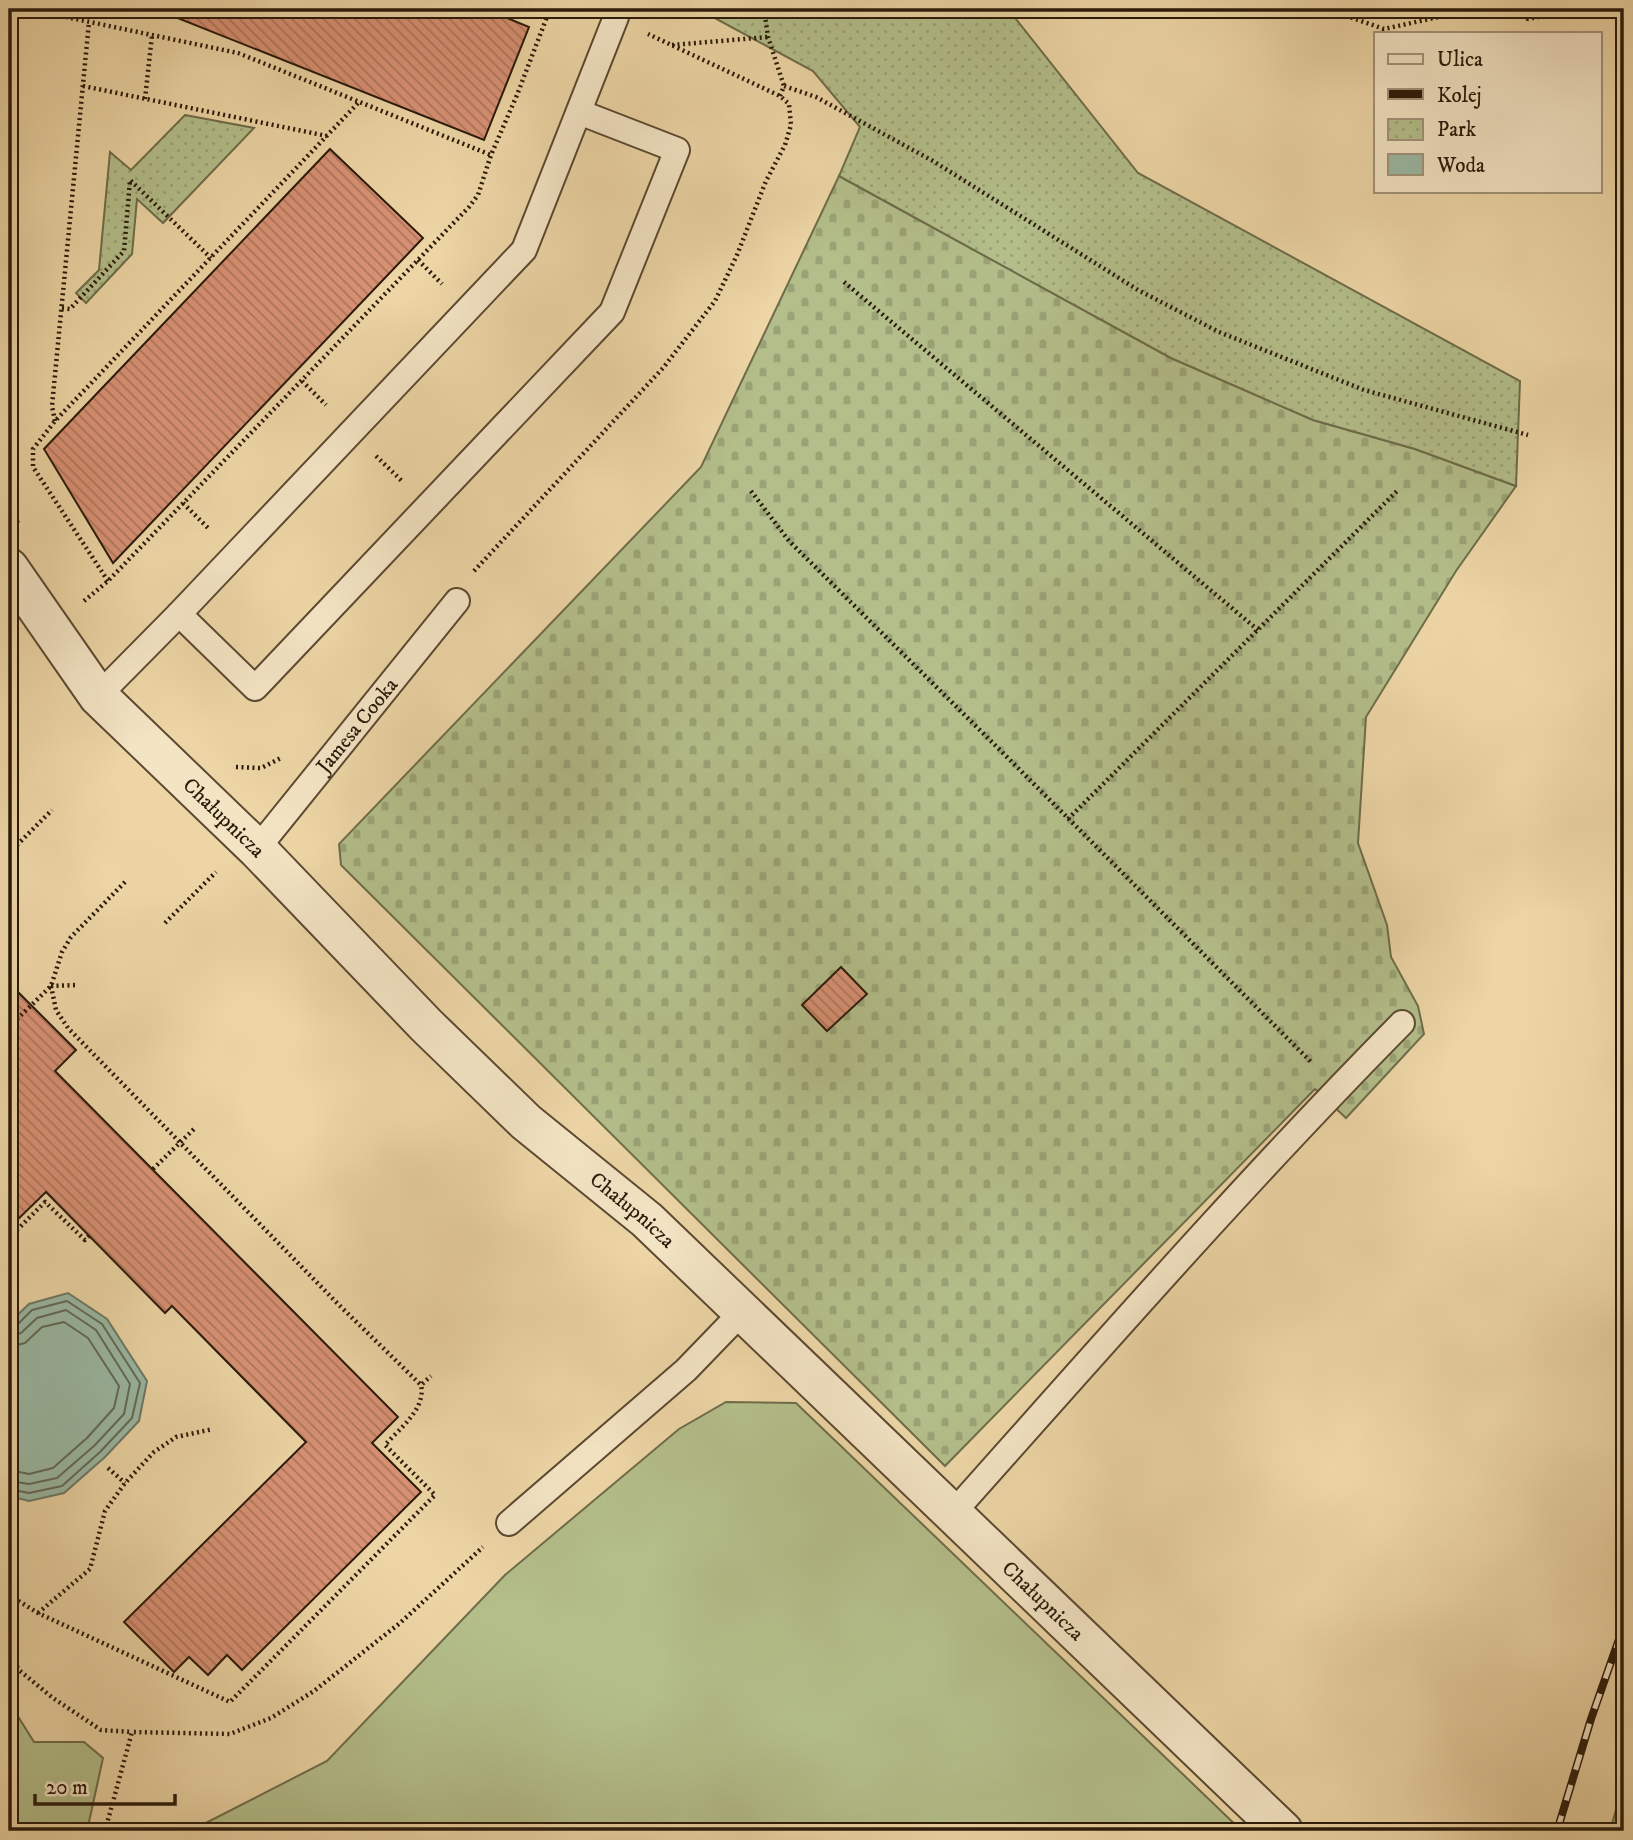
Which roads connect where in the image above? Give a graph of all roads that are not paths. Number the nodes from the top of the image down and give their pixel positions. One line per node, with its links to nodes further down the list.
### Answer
1 (616, 18): 2 (lane)
2 (579, 112): 5 (lane); 5 (lane)
3 (9, 568): 6 (street, Chałupnicza)
4 (457, 601): 7 (lane, Jamesa Cooka)
5 (179, 614): 6 (lane)
6 (98, 696): 7 (street, Chałupnicza)
7 (241, 857): 9 (street, Chałupnicza)
8 (1402, 1023): 10 (lane)
9 (743, 1311): 10 (street, Chałupnicza); 11 (lane)
10 (953, 1513): 12 (street, Chałupnicza)
11 (509, 1523)
12 (1283, 1831)

